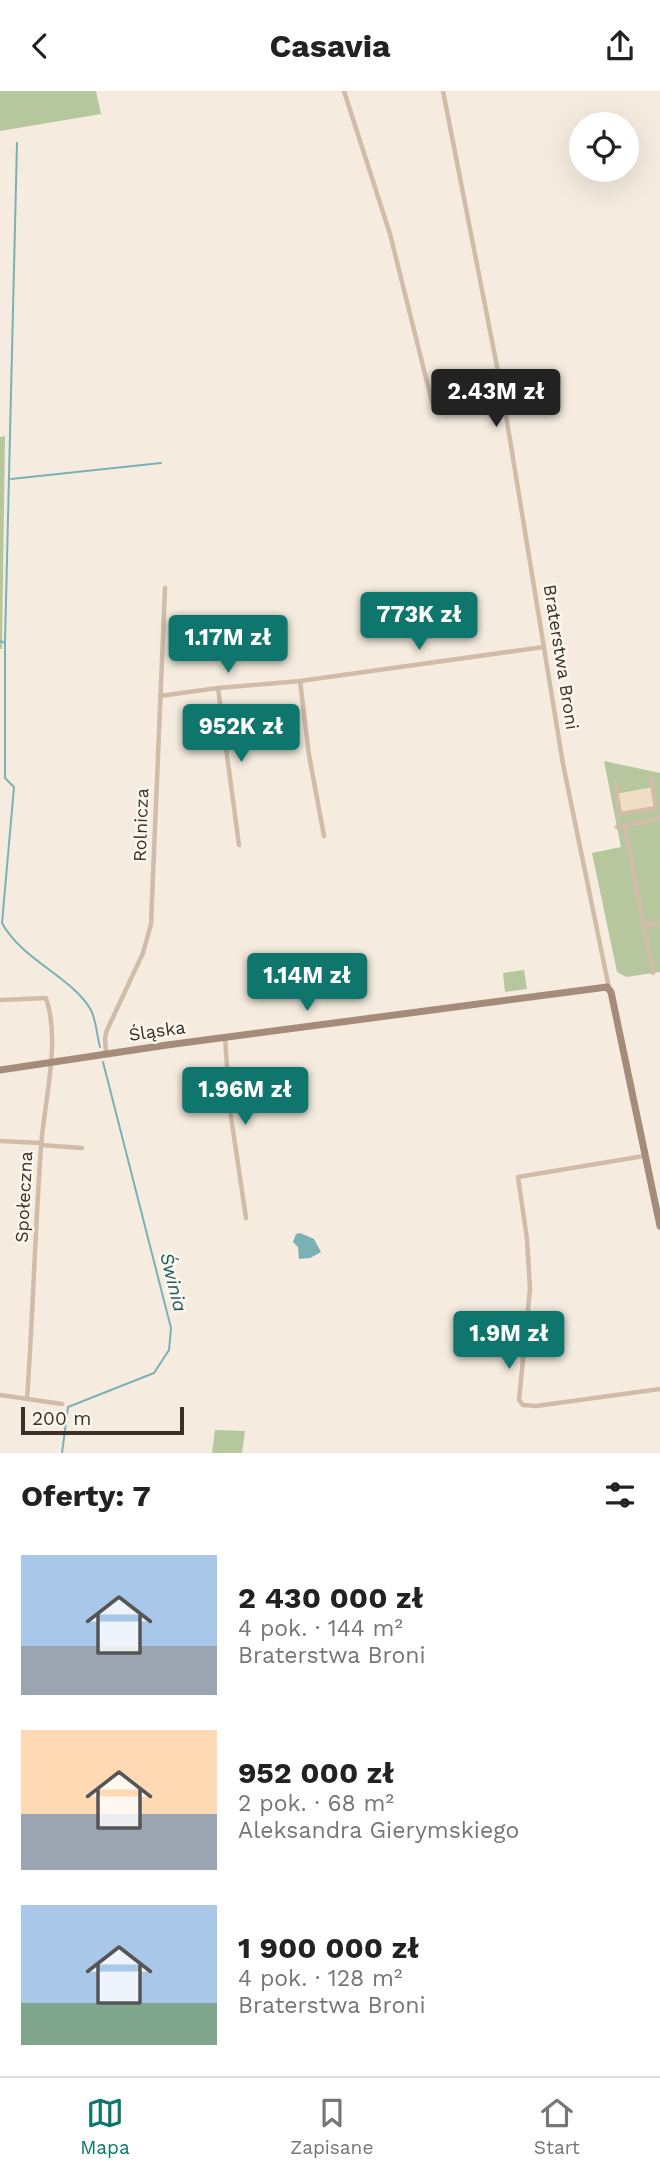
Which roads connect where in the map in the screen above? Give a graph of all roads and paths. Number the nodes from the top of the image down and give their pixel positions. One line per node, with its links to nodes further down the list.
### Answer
1 (344, 91): 3 (street)
2 (443, 91): 3 (street, Braterstwa Broni)
3 (503, 397): 5 (street, Braterstwa Broni)
4 (164, 588): 8 (street, Rolnicza)
5 (543, 647): 6 (street); 20 (street, Braterstwa Broni)
6 (300, 681): 7 (street); 15 (street)
7 (218, 688): 8 (street); 16 (street)
8 (160, 697): 23 (street, Rolnicza)
9 (651, 778): 11 (street)
10 (615, 785): 12 (street)
11 (656, 808): 12 (street); 13 (street)
12 (620, 814): 14 (street)
13 (659, 818): 14 (street)
14 (621, 826): 18 (street)
15 (324, 836)
16 (239, 845)
17 (660, 923): 18 (street)
18 (644, 926): 19 (street)
19 (653, 973)
20 (609, 988): 22 (street, Śląska); 29 (street, Braterstwa Broni)
21 (0, 1000): 24 (street, Społeczna)
22 (225, 1038): 23 (street, Śląska); 30 (street)
23 (106, 1054): 24 (street, Śląska)
24 (51, 1061): 25 (street, Śląska); 27 (street, Społeczna)
25 (0, 1070)
26 (0, 1141): 27 (street)
27 (41, 1144): 28 (street); 34 (street, Społeczna)
28 (82, 1148)
29 (644, 1157): 31 (street, Braterstwa Broni); 32 (street)
30 (246, 1218)
31 (660, 1226)
32 (660, 1389)
33 (0, 1395): 34 (street)
34 (27, 1399): 35 (street)
35 (62, 1404)

